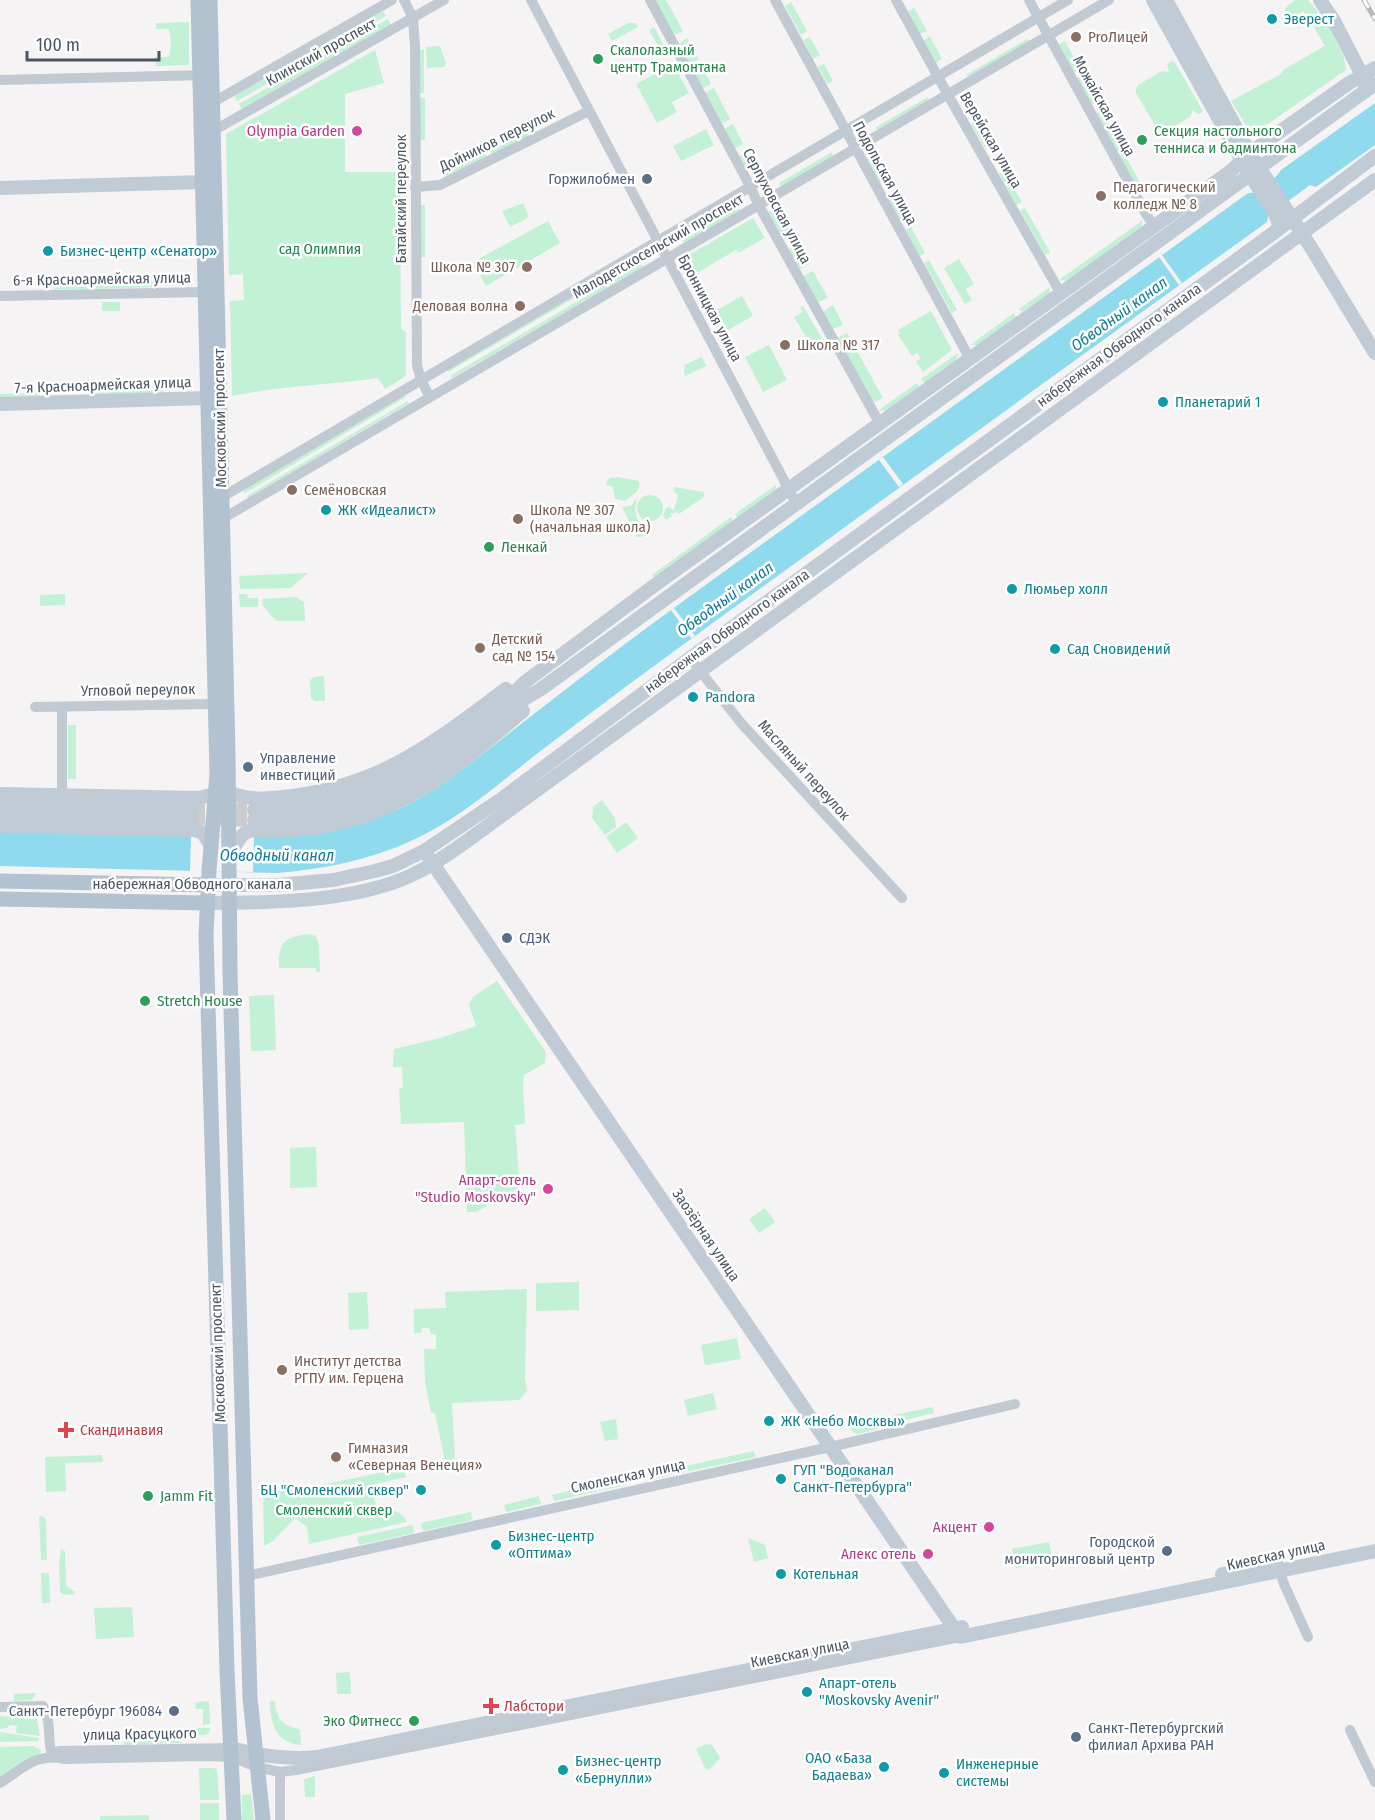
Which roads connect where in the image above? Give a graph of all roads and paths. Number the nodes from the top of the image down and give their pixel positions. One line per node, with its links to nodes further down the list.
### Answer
1 (198, 0): 20 (main road, Московский проспект)
2 (210, 0): 20 (main road, Московский проспект)
3 (392, 0): 27 (street, Клинский проспект)
4 (404, 0): 17 (street, Батайский переулок)
5 (444, 0): 17 (street, Клинский проспект)
6 (531, 0): 28 (street, Бронницкая улица)
7 (650, 0): 38 (street, Серпуховская улица)
8 (775, 0): 30 (street, Подольская улица)
9 (896, 0): 22 (street, Верейская улица)
10 (1029, 0): 16 (street, Можайская улица)
11 (1068, 0): 16 (street, Малодетскосельский проспект)
12 (1109, 0): 18 (street, Малодетскосельский проспект)
13 (1153, 0): 34 (main road)
14 (1166, 0): 34 (main road)
15 (1320, 0): 21 (main road)
16 (1038, 17): 18 (street, Можайская улица); 22 (street, Малодетскосельский проспект)
17 (413, 18): 31 (street, Клинский проспект); 39 (street, Батайский переулок)
18 (1048, 35): 26 (street, Малодетскосельский проспект); 44 (street, Можайская улица)
19 (1375, 68): 21 (main road)
20 (206, 75): 23 (street); 27 (main road, Московский проспект)
21 (1362, 75): 29 (main road); 34 (main road)
22 (938, 76): 26 (street, Верейская улица); 30 (street, Малодетскосельский проспект)
23 (0, 80)
24 (1375, 84): 29 (main road)
25 (1375, 93): 29 (main road)
26 (948, 95): 32 (street, Малодетскосельский проспект); 50 (street, Верейская улица)
27 (207, 105): 31 (main road, Московский проспект); 37 (main road, Московский проспект)
28 (589, 111): 39 (street, Дойников переулок); 47 (street, Бронницкая улица)
29 (1330, 118): 35 (main road)
30 (845, 130): 32 (street, Подольская улица); 38 (street, Малодетскосельский проспект)
31 (213, 131): 60 (main road, Московский проспект)
32 (854, 148): 41 (street, Малодетскосельский проспект); 53 (street, Подольская улица)
33 (1375, 156): 43 (main road, набережная Обводного канала)
34 (1246, 157): 35 (main road); 44 (main road)
35 (1255, 172): 42 (main road); 61 (main road)
36 (1375, 180): 46 (main road, набережная Обводного канала)
37 (203, 182): 40 (main road); 49 (main road, Московский проспект)
38 (750, 186): 41 (street, Серпуховская улица); 47 (street, Малодетскосельский проспект)
39 (416, 187): 54 (street, Батайский переулок)
40 (0, 188)
41 (758, 204): 48 (street, Малодетскосельский проспект); 58 (street, Серпуховская улица)
42 (1278, 209): 43 (main road); 45 (main road)
43 (1292, 219): 45 (main road, набережная Обводного канала); 46 (main road)
44 (1155, 226): 50 (main road)
45 (1279, 229): 63 (main road, набережная Обводного канала)
46 (1301, 234): 52 (main road); 64 (main road, набережная Обводного канала)
47 (657, 240): 48 (street, Бронницкая улица); 54 (street, Малодетскосельский проспект)
48 (666, 258): 55 (street, Малодетскосельский проспект); 59 (street, Бронницкая улица)
49 (205, 292): 51 (street, 6-я Красноармейская улица); 56 (main road, Московский проспект)
50 (1061, 294): 53 (main road)
51 (0, 296)
52 (1375, 353)
53 (970, 360): 58 (main road)
54 (421, 380): 55 (street, Батайский переулок); 60 (street, Малодетскосельский проспект)
55 (430, 397): 62 (street, Малодетскосельский проспект)
56 (208, 398): 57 (main road, 7-я Красноармейская улица); 60 (main road, Московский проспект)
57 (0, 404)
58 (880, 424): 59 (main road)
59 (789, 490): 61 (street, Бронницкая улица); 65 (main road)
60 (216, 501): 62 (main road, Московский проспект); 67 (main road, Московский проспект)
61 (796, 503): 66 (main road)
62 (222, 519): 70 (main road, Московский проспект)
63 (690, 657): 64 (street, Масляный переулок); 78 (main road, набережная Обводного канала)
64 (699, 671): 79 (main road, набережная Обводного канала); 83 (street, Масляный переулок)
65 (525, 682): 66 (main road); 70 (main road)
66 (541, 688): 76 (main road)
67 (215, 704): 69 (street, Угловой переулок); 70 (main road, Московский проспект)
68 (35, 707): 69 (street, Угловой переулок)
69 (62, 707): 72 (street, Угловой переулок)
70 (222, 793): 72 (main road); 76 (main road, Московский проспект); 77 (main road, Московский проспект)
71 (0, 794): 72 (main road)
72 (62, 796)
73 (0, 805): 74 (main road)
74 (0, 815)
75 (0, 826): 77 (main road)
76 (235, 837): 81 (main road, Московский проспект)
77 (209, 839): 80 (main road, Московский проспект)
78 (424, 851): 79 (main road, Заозёрная улица); 81 (main road, набережная Обводного канала)
79 (433, 864): 86 (main road, набережная Обводного канала); 88 (main road, Заозёрная улица)
80 (208, 878): 81 (main road, набережная Обводного канала); 82 (main road, набережная Обводного канала); 85 (main road, Московский проспект)
81 (230, 879): 86 (main road, Московский проспект)
82 (0, 881)
83 (902, 898)
84 (0, 899): 85 (main road, набережная Обводного канала)
85 (207, 903): 86 (main road, набережная Обводного канала); 97 (main road, Московский проспект)
86 (230, 903): 92 (main road, Московский проспект)
87 (1015, 1404): 88 (street, Смоленская улица)
88 (831, 1447): 92 (street, Смоленская улица); 93 (main road, Заозёрная улица)
89 (1375, 1542): 91 (main road, Киевская улица)
90 (1375, 1551): 91 (main road, Киевская улица)
91 (1278, 1567): 93 (main road, Киевская улица); 94 (street)
92 (247, 1576): 99 (main road, Московский проспект)
93 (957, 1633): 99 (main road, Киевская улица); 100 (street, Киевская улица)
94 (1308, 1637)
95 (0, 1707): 98 (street)
96 (1350, 1730): 101 (street)
97 (231, 1752): 98 (street, улица Красуцкого); 99 (main road, Киевская улица); 103 (main road, Московский проспект)
98 (52, 1756): 102 (street)
99 (256, 1761): 100 (street, Киевская улица); 104 (main road, Московский проспект)
100 (280, 1772): 105 (street)
101 (1375, 1782)
102 (0, 1783)
103 (234, 1820)
104 (263, 1820)
105 (280, 1820)

